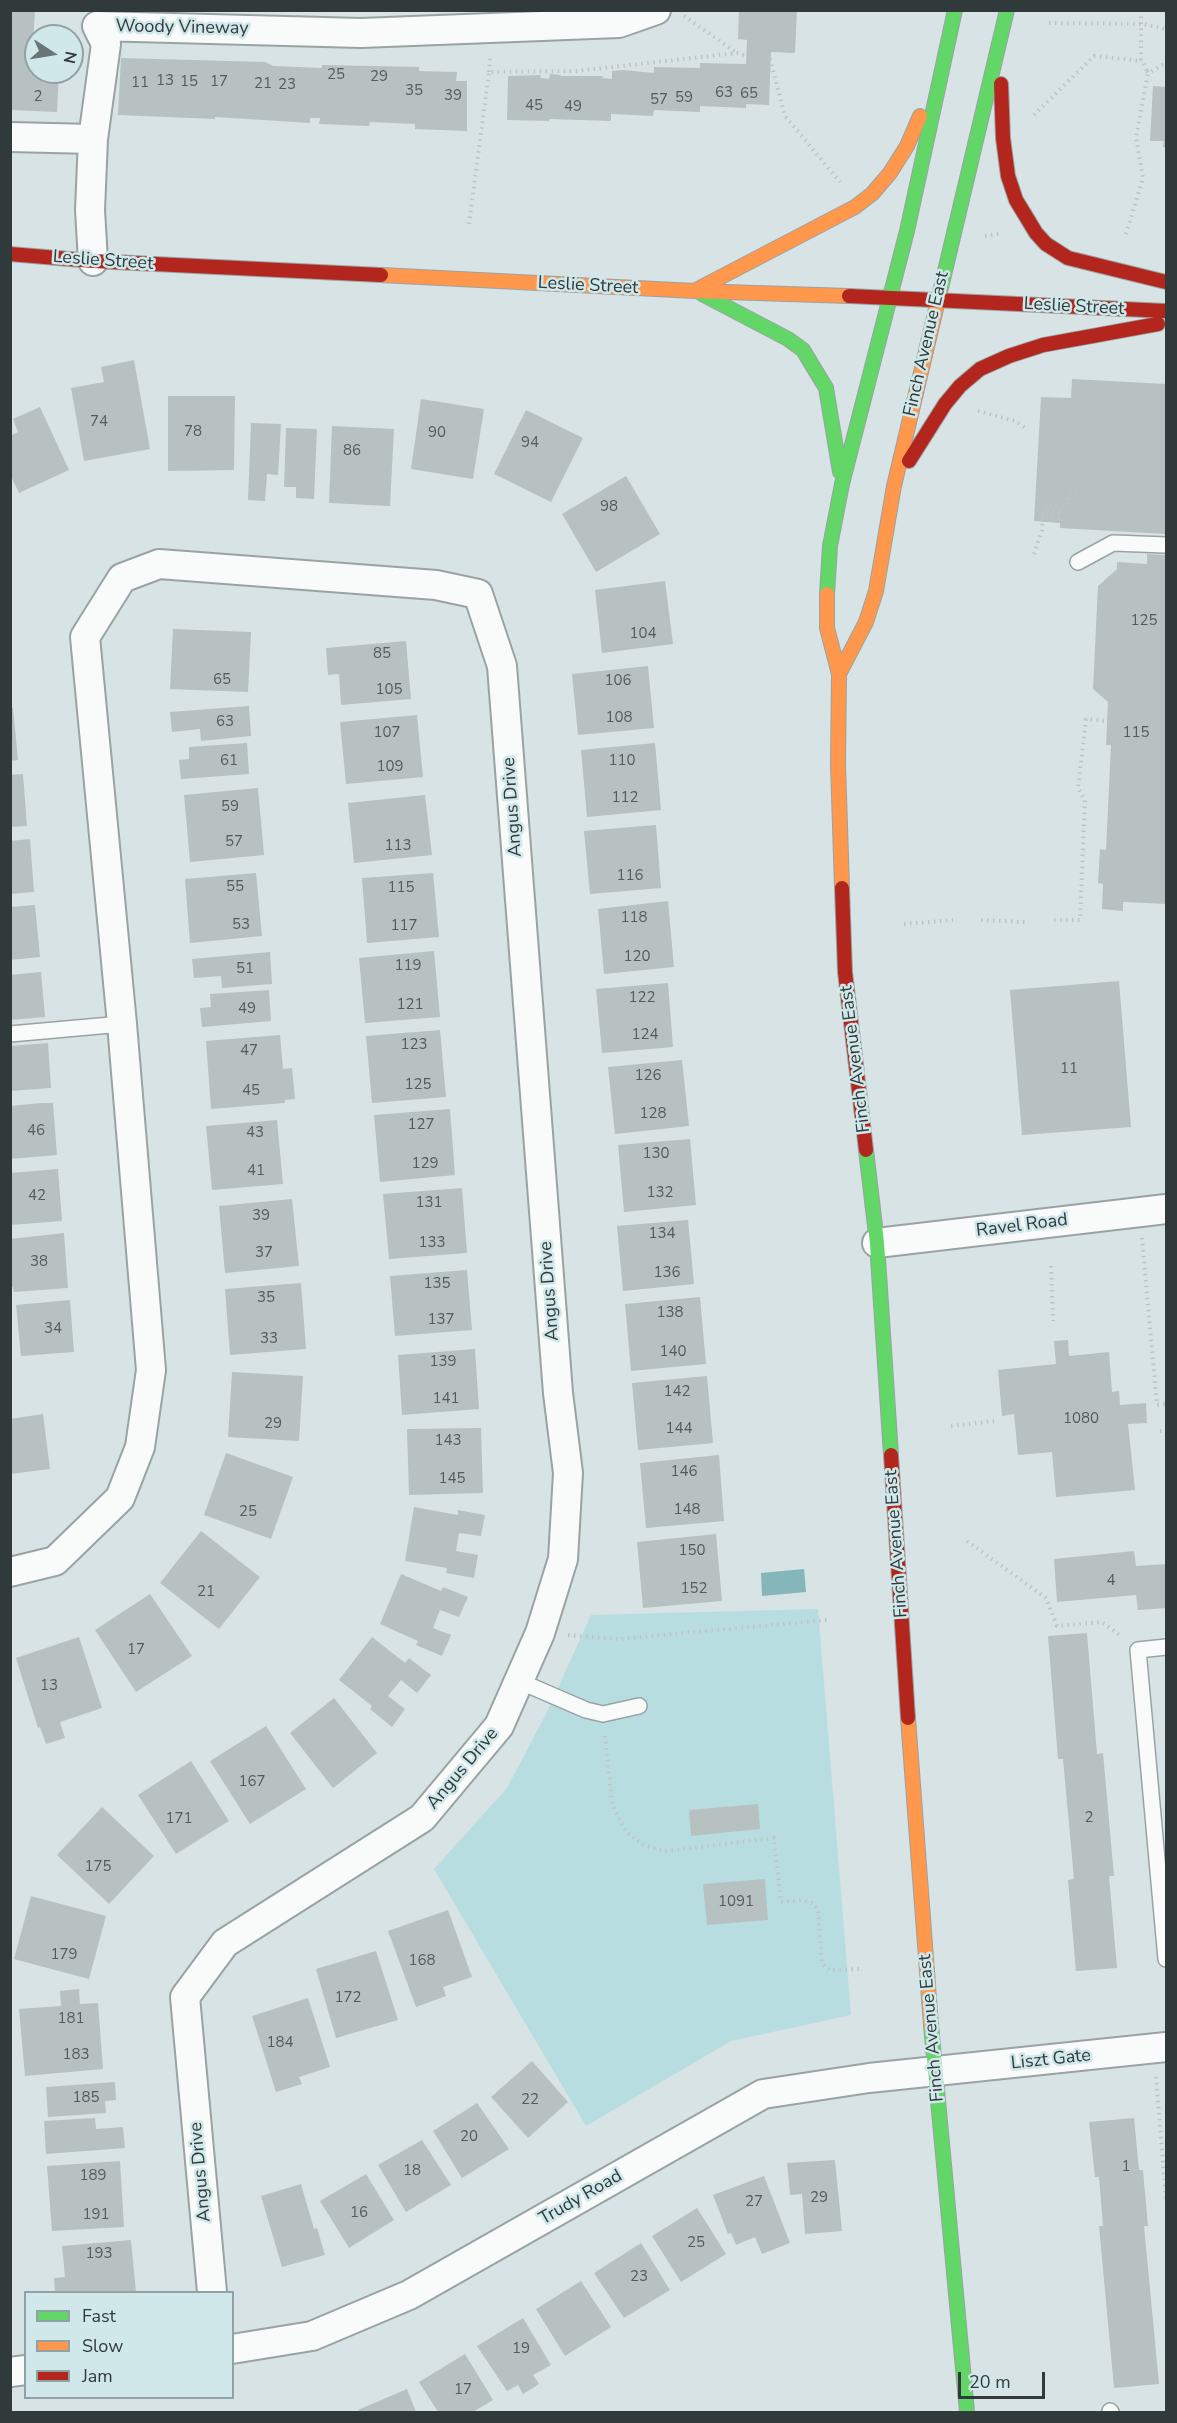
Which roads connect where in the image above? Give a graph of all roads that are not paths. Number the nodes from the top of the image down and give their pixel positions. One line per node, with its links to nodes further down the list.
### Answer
1 (656, 10): 5 (street, Woody Vineway)
2 (956, 10): 7 (main road, Finch Avenue East)
3 (1007, 10): 6 (main road, Finch Avenue East)
4 (92, 18): 5 (street, Woody Vineway); 9 (street, Woody Vineway)
5 (361, 22)
6 (1002, 32): 12 (main road); 15 (main road, Finch Avenue East)
7 (948, 52): 13 (main road); 14 (main road, Finch Avenue East)
8 (10, 137): 9 (street)
9 (93, 139): 11 (street, Woody Vineway)
10 (10, 254): 11 (main road, Leslie Street)
11 (93, 261): 13 (main road, Leslie Street)
12 (1167, 282)
13 (694, 291): 14 (main road, Leslie Street); 18 (main road)
14 (891, 298): 15 (main road, Leslie Street); 18 (main road, Finch Avenue East)
15 (937, 301): 16 (main road, Leslie Street); 19 (main road, Finch Avenue East)
16 (1167, 311)
17 (1167, 323): 19 (main road)
18 (842, 484): 22 (main road, Finch Avenue East)
19 (894, 486): 22 (main road, Finch Avenue East)
20 (1167, 545): 21 (lane)
21 (1078, 562)
22 (839, 674): 26 (main road, Finch Avenue East)
23 (122, 1024): 24 (lane); 27 (street, Angus Drive); 29 (street, Angus Drive)
24 (10, 1034)
25 (1153, 1210): 26 (street, Ravel Road)
26 (877, 1243): 33 (main road, Finch Avenue East)
27 (10, 1572)
28 (1167, 1647): 31 (lane)
29 (519, 1681): 30 (lane); 34 (street, Angus Drive)
30 (639, 1706)
31 (1167, 1959)
32 (1167, 2047): 33 (street, Liszt Gate)
33 (934, 2072): 35 (street, Trudy Road); 36 (main road, Finch Avenue East)
34 (212, 2291)
35 (234, 2349)
36 (967, 2412)

